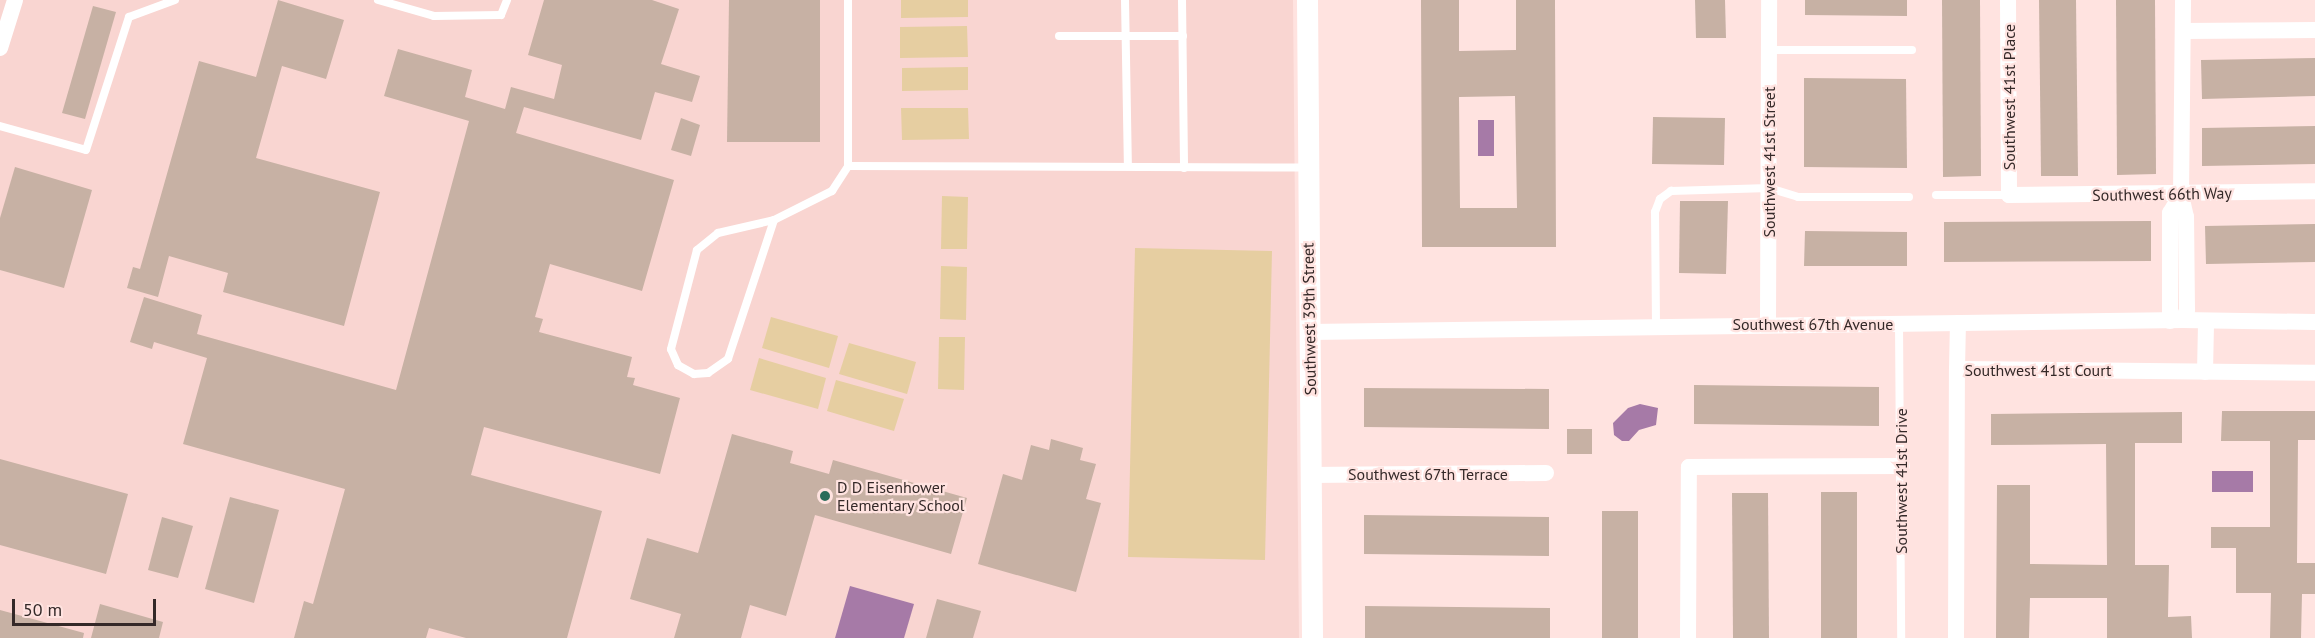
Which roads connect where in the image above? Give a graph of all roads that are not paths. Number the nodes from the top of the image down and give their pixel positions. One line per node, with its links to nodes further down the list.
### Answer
1 (15, 0): 17 (street)
2 (175, 0): 20 (lane)
3 (378, 0): 4 (lane)
4 (507, 0)
5 (848, 0): 21 (lane)
6 (1125, 0): 15 (lane)
7 (1182, 0): 16 (lane)
8 (1307, 0): 24 (street, Southwest 39th Street)
9 (1769, 0): 18 (street, Southwest 41st Street)
10 (2008, 0): 28 (street, Southwest 41st Place)
11 (2183, 0): 13 (street)
12 (2315, 30): 13 (street)
13 (2183, 31): 29 (street)
14 (1059, 36): 15 (lane)
15 (1126, 36): 16 (lane); 22 (lane)
16 (1183, 36): 23 (lane)
17 (0, 48)
18 (1769, 50): 19 (lane); 25 (street, Southwest 41st Street)
19 (1912, 50)
20 (0, 126)
21 (848, 166): 22 (lane); 31 (lane)
22 (1128, 166): 23 (lane)
23 (1184, 168): 24 (lane)
24 (1307, 168): 39 (street, Southwest 39th Street)
25 (1769, 188): 30 (lane); 37 (street, Southwest 41st Street); 38 (lane)
26 (2315, 191): 29 (street, Southwest 66th Way)
27 (1936, 195): 28 (lane)
28 (2009, 195): 29 (street, Southwest 66th Way)
29 (2181, 195): 32 (street)
30 (1910, 197)
31 (774, 220): 31 (lane)
32 (2176, 321): 35 (street, Southwest 67th Avenue); 36 (street, Southwest 67th Avenue)
33 (2315, 322): 36 (street, Southwest 67th Avenue)
34 (1899, 323): 35 (street, Southwest 67th Avenue); 37 (street, Southwest 67th Avenue); 43 (lane, Southwest 41st Drive)
35 (1958, 323): 40 (street)
36 (2206, 323): 41 (street)
37 (1768, 324): 38 (street, Southwest 67th Avenue)
38 (1656, 325): 39 (street, Southwest 67th Avenue)
39 (1310, 332): 45 (street, Southwest 39th Street)
40 (1957, 369): 41 (street, Southwest 41st Court); 49 (street, Southwest 41st Court)
41 (2205, 372): 42 (street, Southwest 41st Court)
42 (2315, 373)
43 (1902, 466): 47 (street); 48 (lane, Southwest 41st Drive)
44 (1546, 473): 45 (street, Southwest 67th Terrace)
45 (1310, 475): 46 (street, Southwest 39th Street)
46 (1312, 638)
47 (1688, 638)
48 (1900, 638)
49 (1956, 638)

